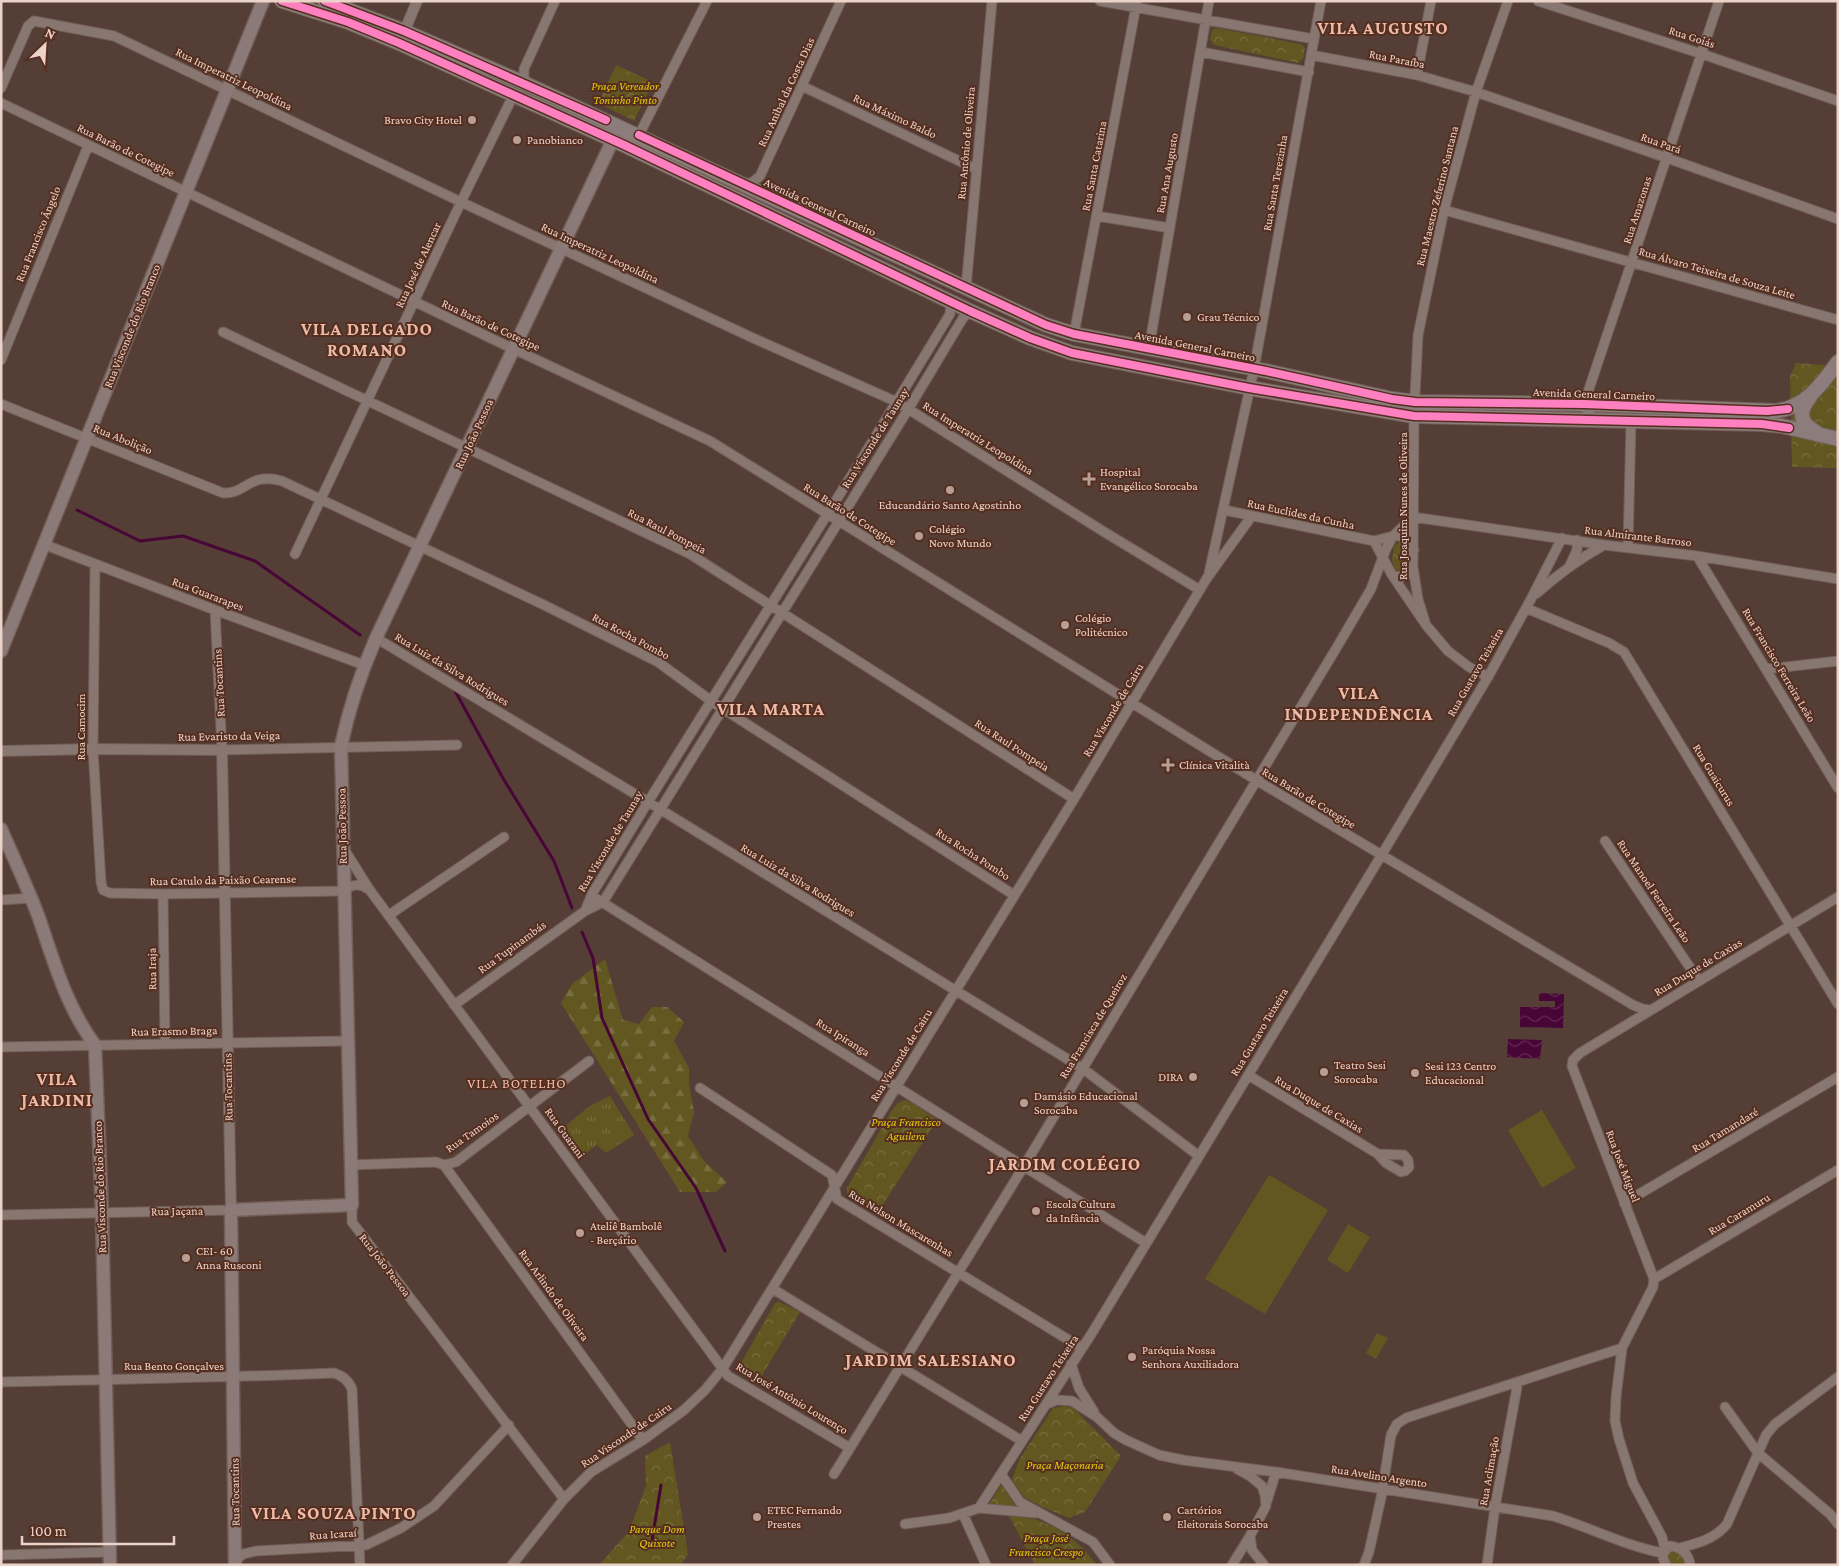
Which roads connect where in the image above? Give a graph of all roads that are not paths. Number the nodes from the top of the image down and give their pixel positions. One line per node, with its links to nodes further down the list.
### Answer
1 (263, 1): 28 (main road, Rua Visconde do Rio Branco)
2 (282, 1): 18 (main road, Avenida General Carneiro)
3 (326, 1): 18 (main road, Avenida General Carneiro)
4 (417, 1): 18 (street)
5 (555, 1): 25 (street)
6 (707, 1): 34 (street)
7 (841, 1): 26 (street, Rua Anibal da Costa Dias)
8 (992, 1): 38 (street, Rua Antônio de Oliveira)
9 (1100, 1): 16 (street)
10 (1209, 1): 17 (street, Rua Ana Augusto)
11 (1321, 1): 19 (street, Rua Santa Terezinha)
12 (1431, 1): 24 (street)
13 (1508, 1): 29 (street, Rua Maestro Zeferino Santana)
14 (1538, 1): 21 (street, Rua Goiás)
15 (1719, 1): 21 (street, Rua Amazonas)
16 (1137, 4): 17 (street); 43 (street, Rua Santa Catarina)
17 (1206, 19): 19 (street); 20 (street, Rua Ana Augusto)
18 (402, 37): 25 (main road, Avenida General Carneiro); 30 (main road, Avenida General Carneiro)
19 (1314, 39): 22 (street, Rua Santa Terezinha)
20 (1201, 52): 23 (street); 45 (street, Rua Ana Augusto)
21 (1702, 54): 31 (street, Rua Goiás); 37 (street, Rua Amazonas)
22 (1311, 55): 23 (street, Rua Santa Terezinha); 24 (street, Rua Paraíba)
23 (1308, 72): 59 (street, Rua Santa Terezinha)
24 (1417, 74): 29 (street, Rua Paraíba)
25 (526, 84): 33 (main road, Avenida General Carneiro)
26 (802, 86): 38 (street, Rua Máximo Baldo); 39 (street, Rua Anibal da Costa Dias)
27 (1, 88): 28 (street, Rua Imperatriz Leopoldina)
28 (228, 90): 40 (main road, Rua Visconde do Rio Branco); 41 (street, Rua Imperatriz Leopoldina)
29 (1476, 92): 37 (street, Rua Pará); 42 (street, Rua Maestro Zeferino Santana)
30 (514, 94): 35 (main road, Avenida General Carneiro); 41 (street, Rua José de Alencar)
31 (1838, 101)
32 (1, 103): 36 (street, Rua Barão de Cotegipe)
33 (606, 120): 34 (main road, Avenida General Carneiro); 35 (main road)
34 (639, 135): 39 (main road, Avenida General Carneiro)
35 (612, 140): 46 (main road, Rua João Pessoa); 50 (main road, Avenida General Carneiro)
36 (88, 146): 40 (street, Rua Barão de Cotegipe); 57 (street, Rua Francisco Ângelo)
37 (1667, 158): 44 (street, Rua Pará); 47 (street, Rua Amazonas)
38 (976, 169): 48 (street, Rua Antônio de Oliveira)
39 (745, 184): 48 (main road, Avenida General Carneiro)
40 (186, 192): 49 (street, Rua Barão de Cotegipe); 72 (main road, Rua Visconde do Rio Branco)
41 (461, 202): 46 (street, Rua Imperatriz Leopoldina); 49 (street, Rua José de Alencar)
42 (1444, 210): 47 (street, Rua Álvaro Teixeira de Souza Leite); 64 (street, Rua Maestro Zeferino Santana)
43 (1097, 216): 45 (street); 54 (street, Rua Santa Catarina)
44 (1838, 219)
45 (1170, 228): 55 (street, Rua Ana Augusto)
46 (562, 248): 56 (main road, Rua João Pessoa); 63 (street, Rua Imperatriz Leopoldina)
47 (1632, 262): 52 (street, Rua Álvaro Teixeira de Souza Leite); 66 (street, Rua Amazonas)
48 (966, 288): 54 (main road, Avenida General Carneiro)
49 (414, 302): 56 (street, Rua Barão de Cotegipe); 62 (street, Rua José de Alencar)
50 (951, 302): 51 (main road, Avenida General Carneiro); 63 (street, Rua Visconde de Taunay)
51 (970, 311): 60 (main road, Avenida General Carneiro); 67 (street, Rua Visconde de Taunay)
52 (1838, 320)
53 (224, 332): 62 (street, Rua Raul Pompeia)
54 (1074, 334): 55 (main road, Avenida General Carneiro)
55 (1149, 348): 59 (main road, Avenida General Carneiro)
56 (514, 349): 74 (main road, Rua João Pessoa); 78 (street, Rua Barão de Cotegipe)
57 (1, 360)
58 (1837, 365): 61 (main road)
59 (1254, 369): 60 (street, Avenida General Carneiro); 64 (main road, Avenida General Carneiro)
60 (1250, 388): 68 (main road, Avenida General Carneiro); 77 (street, Rua Visconde de Cairu)
61 (1812, 394): 66 (main road, Avenida General Carneiro); 71 (main road)
62 (369, 400): 74 (street, Rua Raul Pompeia); 76 (street, Rua José de Alencar)
63 (897, 402): 67 (street, Rua Imperatriz Leopoldina); 78 (street, Rua Visconde de Taunay)
64 (1415, 402): 66 (main road, Avenida General Carneiro); 68 (street)
65 (1, 404): 72 (street, Rua Abolição)
66 (1584, 404): 69 (street)
67 (909, 408): 82 (street, Rua Visconde de Taunay); 103 (street, Rua Imperatriz Leopoldina)
68 (1414, 416): 69 (main road, Avenida General Carneiro); 80 (street, Rua Joaquim Nunes de Oliveira)
69 (1598, 420): 70 (main road, Avenida General Carneiro)
70 (1631, 421): 71 (main road, Avenida General Carneiro); 91 (street)
71 (1819, 434): 73 (main road, Avenida General Carneiro)
72 (87, 438): 75 (street, Rua Abolição); 88 (main road, Rua Visconde do Rio Branco)
73 (1838, 439)
74 (467, 448): 90 (main road, Rua João Pessoa); 105 (street, Rua Raul Pompeia)
75 (235, 491): 76 (street, Rua Rocha Pombo)
76 (321, 498): 90 (street, Rua Rocha Pombo); 93 (street, Rua José de Alencar)
77 (1224, 510): 79 (street, Rua Euclides da Cunha); 100 (street, Rua Visconde de Cairu)
78 (827, 515): 82 (street, Rua Barão de Cotegipe); 105 (street, Rua Visconde de Taunay)
79 (1251, 516): 87 (street, Rua Euclides da Cunha); 100 (street, Rua Visconde de Cairu)
80 (1413, 517): 81 (street, Rua Almirante Barroso); 83 (street, Rua Joaquim Nunes de Oliveira); 84 (street, Rua Euclides da Cunha)
81 (1434, 520): 83 (street); 85 (street, Rua Almirante Barroso)
82 (838, 521): 108 (street, Rua Visconde de Taunay); 117 (street, Rua Barão de Cotegipe)
83 (1413, 532): 92 (street, Rua Joaquim Nunes de Oliveira)
84 (1393, 536): 87 (street, Rua Euclides da Cunha); 92 (street); 95 (street)
85 (1562, 538): 86 (street, Rua Almirante Barroso); 104 (street, Rua Gustavo Teixeira)
86 (1577, 540): 89 (street, Rua Almirante Barroso); 98 (street)
87 (1374, 542): 95 (street)
88 (43, 544): 96 (street, Rua Guararapes); 111 (main road, Rua Visconde do Rio Branco)
89 (1604, 545): 91 (street, Rua Almirante Barroso); 98 (street, Rua Gustavo Teixeira)
90 (421, 546): 110 (main road, Rua João Pessoa); 116 (street, Rua Rocha Pombo)
91 (1628, 548): 94 (street, Rua Almirante Barroso)
92 (1414, 550): 97 (street, Rua Joaquim Nunes de Oliveira)
93 (295, 554)
94 (1698, 556): 101 (street, Rua Almirante Barroso); 114 (street, Rua Francisco Ferreira Leão)
95 (1383, 557): 99 (street); 102 (street, Rua Francisca de Queiroz)
96 (95, 564): 107 (street, Rua Guararapes); 121 (street, Rua Camocim)
97 (1413, 567): 99 (street); 109 (street, Rua Joaquim Nunes de Oliveira)
98 (1569, 567): 104 (street, Rua Gustavo Teixeira)
99 (1392, 575): 102 (street, Rua Francisca de Queiroz); 109 (street)
100 (1207, 578): 103 (street, Rua Visconde de Cairu)
101 (1838, 579)
102 (1371, 589): 124 (street, Rua Francisca de Queiroz)
103 (1200, 590): 117 (street, Rua Visconde de Cairu)
104 (1531, 599): 106 (street, Rua Gustavo Teixeira)
105 (770, 605): 108 (street, Rua Raul Pompeia); 116 (street, Rua Visconde de Taunay)
106 (1526, 608): 115 (street, Rua Gustavo Teixeira); 147 (street, Rua Guaicurus)
107 (215, 610): 113 (street, Rua Guararapes); 122 (street, Rua Tocantins)
108 (782, 613): 118 (street, Rua Visconde de Taunay); 126 (street, Rua Raul Pompeia)
109 (1426, 625): 115 (street)
110 (376, 638): 113 (main road, Rua João Pessoa); 127 (street, Rua Luiz da Silva Rodrigues)
111 (1, 651)
112 (1838, 661): 114 (street)
113 (364, 665): 120 (main road, Rua João Pessoa)
114 (1767, 669): 125 (street, Rua Francisco Ferreira Leão)
115 (1488, 677): 133 (street, Rua Gustavo Teixeira)
116 (711, 701): 118 (street, Rua Rocha Pombo); 127 (street, Rua Visconde de Taunay)
117 (1132, 702): 124 (street, Rua Barão de Cotegipe); 126 (street, Rua Visconde de Cairu)
118 (723, 709): 128 (street, Rua Visconde de Taunay); 140 (street, Rua Rocha Pombo)
119 (456, 745): 120 (street, Rua Evaristo da Veiga)
120 (341, 746): 122 (street, Rua Evaristo da Veiga); 132 (main road, Rua João Pessoa)
121 (93, 749): 122 (street, Rua Evaristo da Veiga); 123 (street, Rua Evaristo da Veiga); 135 (street, Rua Camocim)
122 (222, 750): 137 (street, Rua Tocantins)
123 (1, 751)
124 (1256, 780): 133 (street, Rua Barão de Cotegipe); 160 (street, Rua Francisca de Queiroz)
125 (1838, 788)
126 (1074, 799): 140 (street, Rua Visconde de Cairu)
127 (648, 802): 128 (street, Rua Luiz da Silva Rodrigues); 139 (street, Rua Visconde de Taunay)
128 (660, 810): 144 (street, Rua Visconde de Taunay); 149 (street, Rua Luiz da Silva Rodrigues)
129 (1, 829): 142 (main road)
130 (504, 837): 146 (street)
131 (1605, 841): 148 (street, Rua Manoel Ferreira Leão)
132 (343, 847): 134 (street, Rua Guarani); 136 (main road, Rua João Pessoa)
133 (1381, 856): 152 (street, Rua Barão de Cotegipe); 161 (street, Rua Gustavo Teixeira)
134 (369, 889): 136 (street); 146 (street, Rua Guarani)
135 (103, 890): 138 (street, Rua Catulo da Paixão Cearense)
136 (344, 891): 137 (street, Rua Catulo da Paixão Cearense); 153 (main road, Rua João Pessoa)
137 (226, 893): 138 (street, Rua Catulo da Paixão Cearense); 154 (street, Rua Tocantins)
138 (163, 894): 155 (street, Rua Iraja)
139 (592, 894): 144 (street, Rua Ipiranga); 145 (street, Rua Visconde de Taunay)
140 (1014, 896): 149 (street, Rua Visconde de Cairu)
141 (1838, 897): 147 (street, Rua Duque de Caxias)
142 (31, 898): 143 (street); 156 (main road)
143 (1, 900)
144 (603, 902): 145 (street, Rua Visconde de Taunay); 163 (street, Rua Ipiranga)
145 (585, 911): 150 (street, Rua Tupinambás)
146 (389, 915): 150 (street, Rua Guarani)
147 (1791, 926): 148 (street, Rua Duque de Caxias); 151 (street, Rua Guaicurus)
148 (1699, 981): 152 (street, Rua Duque de Caxias)
149 (955, 991): 160 (street, Rua Luiz da Silva Rodrigues); 163 (street, Rua Visconde de Cairu)
150 (454, 1004): 165 (street, Rua Guarani)
151 (1838, 1004)
152 (1651, 1010): 158 (street, Rua Duque de Caxias)
153 (347, 1041): 154 (street, Rua Erasmo Braga); 168 (main road, Rua João Pessoa)
154 (227, 1042): 155 (street, Rua Erasmo Braga); 175 (street, Rua Tocantins)
155 (166, 1043): 156 (street, Rua Erasmo Braga)
156 (95, 1045): 157 (street, Rua Erasmo Braga); 176 (main road, Rua Visconde do Rio Branco)
157 (1, 1047)
158 (1573, 1060): 173 (street, Rua José Miguel)
159 (589, 1061): 165 (street, Rua Tamoios)
160 (1082, 1068): 167 (street, Rua Luiz da Silva Rodrigues); 170 (street, Rua Francisca de Queiroz)
161 (1248, 1075): 166 (street, Rua Duque de Caxias); 167 (street, Rua Gustavo Teixeira)
162 (1838, 1077): 173 (street, Rua Tamandaré)
163 (896, 1085): 170 (street, Rua Ipiranga); 172 (street, Rua Visconde de Cairu)
164 (700, 1088): 172 (street, Rua Nelson Mascarenhas)
165 (530, 1106): 169 (street, Rua Tamoios); 186 (street, Rua Guarani)
166 (1378, 1154)
167 (1199, 1156): 178 (street, Rua Gustavo Teixeira)
168 (350, 1165): 169 (street, Rua Tamoios); 174 (main road, Rua João Pessoa)
169 (444, 1165): 196 (street, Rua Arlindo de Oliveira)
170 (1024, 1166): 178 (street, Rua Ipiranga); 179 (street, Rua Francisca de Queiroz)
171 (1838, 1170): 180 (street, Rua Caramuru)
172 (835, 1185): 179 (street, Rua Nelson Mascarenhas); 181 (street, Rua Visconde de Cairu)
173 (1624, 1204): 180 (street, Rua José Miguel)
174 (352, 1205): 175 (main road, Rua Jaçana); 195 (street, Rua João Pessoa)
175 (230, 1210): 176 (street, Rua Jaçana); 188 (main road, Rua Tocantins)
176 (102, 1213): 177 (street, Rua Jaçana); 189 (main road, Rua Visconde do Rio Branco)
177 (1, 1215)
178 (1146, 1243): 182 (street, Rua Gustavo Teixeira)
179 (958, 1272): 182 (street, Rua Nelson Mascarenhas); 185 (street, Rua Francisca de Queiroz)
180 (1654, 1279): 183 (street)
181 (773, 1289): 185 (street); 186 (street, Rua Visconde de Cairu)
182 (1082, 1348): 184 (street, Rua Gustavo Teixeira)
183 (1622, 1348): 191 (street); 214 (street)
184 (1071, 1364): 192 (street, Rua Gustavo Teixeira); 194 (street, Rua Avelino Argento)
185 (901, 1367): 197 (street); 198 (street, Rua Francisca de Queiroz)
186 (722, 1368): 196 (street, Rua Visconde de Cairu); 198 (street, Rua José Antônio Lourenço)
187 (1838, 1377): 199 (street)
188 (234, 1378): 189 (street, Rua Bento Gonçalves); 215 (street, Rua Bento Gonçalves); 220 (main road, Rua Tocantins)
189 (105, 1379): 190 (street, Rua Bento Gonçalves); 219 (main road, Rua Visconde do Rio Branco)
190 (1, 1382)
191 (1518, 1382): 204 (street); 207 (street, Rua Aclimação)
192 (1046, 1404): 194 (street, Rua Avelino Argento); 197 (street, Rua Gustavo Teixeira)
193 (1725, 1407): 199 (street)
194 (1097, 1417): 200 (street, Rua Avelino Argento)
195 (509, 1425): 205 (street, Rua João Pessoa); 215 (street, Rua Icaraí)
196 (643, 1440): 205 (street, Rua Visconde de Cairu)
197 (1022, 1441): 203 (street, Rua Gustavo Teixeira)
198 (850, 1448): 202 (street, Rua Francisca de Queiroz)
199 (1758, 1453): 212 (street); 216 (street)
200 (1230, 1465): 201 (street, Rua Avelino Argento); 206 (street)
201 (1276, 1472): 204 (street, Rua Avelino Argento); 206 (street)
202 (834, 1474)
203 (1001, 1474): 208 (street, Rua Gustavo Teixeira); 209 (street)
204 (1383, 1489): 207 (street, Rua Avelino Argento); 228 (street)
205 (564, 1499): 223 (street, Rua Visconde de Cairu)
206 (1266, 1506): 213 (street)
207 (1496, 1507): 217 (street, Rua Avelino Argento); 229 (street, Rua Aclimação)
208 (979, 1508): 209 (street); 210 (street)
209 (1038, 1513): 225 (street)
210 (963, 1514): 211 (street); 224 (street)
211 (905, 1524)
212 (1838, 1524)
213 (1250, 1536): 226 (street); 227 (street)
214 (1662, 1536): 216 (street); 217 (street)
215 (360, 1545): 220 (street, Rua Icaraí); 222 (street)
216 (1678, 1547): 217 (street); 221 (street)
217 (1664, 1552): 230 (street)
218 (1, 1555): 219 (street)
219 (110, 1558)
220 (235, 1563)
221 (1691, 1564)
222 (360, 1565)
223 (512, 1565)
224 (986, 1565)
225 (1110, 1565)
226 (1232, 1565)
227 (1264, 1565)
228 (1364, 1565)
229 (1487, 1565)
230 (1666, 1565)

